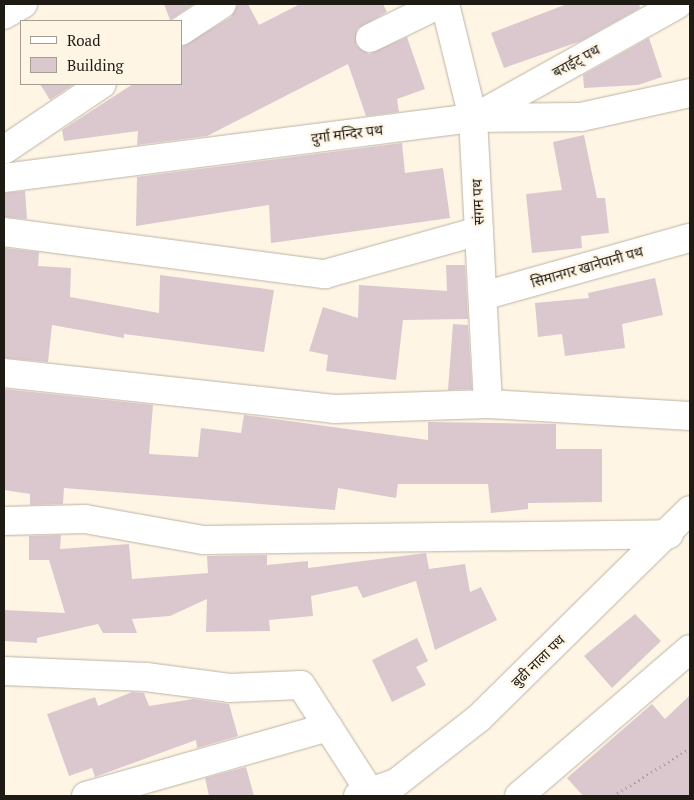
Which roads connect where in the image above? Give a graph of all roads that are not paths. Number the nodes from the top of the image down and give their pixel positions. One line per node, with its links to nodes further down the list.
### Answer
1 (23, 4): 6 (street)
2 (222, 4): 7 (street)
3 (440, 4): 8 (street)
4 (445, 4): 11 (street, संगम पथ)
5 (678, 4): 11 (street, बराईट् पथ)
6 (4, 14)
7 (182, 30)
8 (370, 38)
9 (101, 85): 12 (street)
10 (690, 93): 11 (street, दुर्गा मन्दिर पथ)
11 (473, 118): 13 (street, दुर्गा मन्दिर पथ); 15 (street, संगम पथ)
12 (4, 150)
13 (4, 178)
14 (4, 232): 15 (street)
15 (480, 232): 17 (street, संगम पथ)
16 (690, 238): 17 (street, सिमानगर खानेपानी पथ)
17 (483, 296): 19 (street, संगम पथ)
18 (4, 373): 19 (street)
19 (488, 404): 20 (street)
20 (690, 416)
21 (690, 510): 23 (street, बुढी नाला पथ)
22 (4, 521): 23 (street)
23 (669, 534): 27 (street, बुढी नाला पथ)
24 (690, 649): 29 (street)
25 (4, 671): 26 (street)
26 (328, 728): 27 (street); 28 (street)
27 (364, 794)
28 (86, 796)
29 (518, 796)

